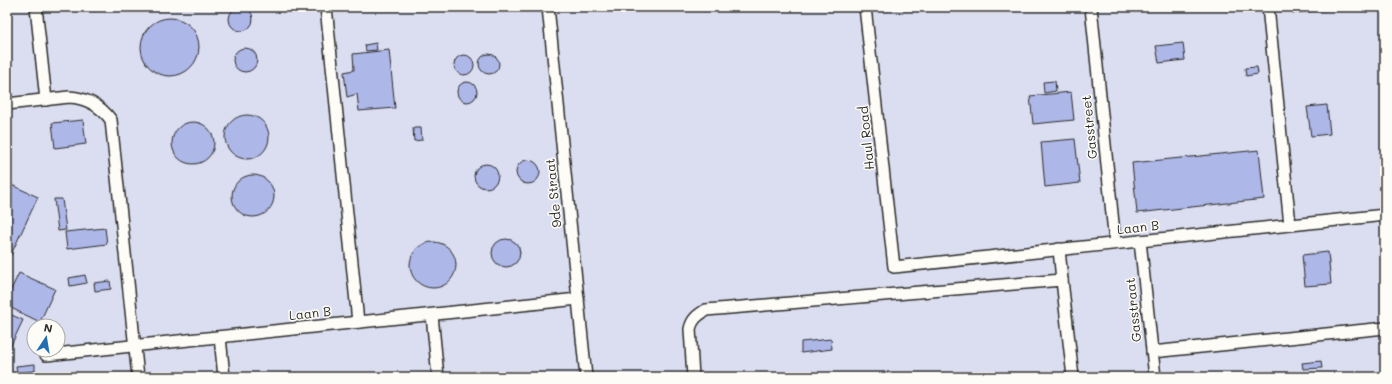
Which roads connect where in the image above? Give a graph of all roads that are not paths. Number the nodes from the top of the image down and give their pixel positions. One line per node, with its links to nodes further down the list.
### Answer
1 (36, 7): 7 (lane)
2 (326, 7): 18 (lane)
3 (548, 7): 16 (lane, 9de Straat)
4 (865, 7): 14 (lane, Haul Road)
5 (1091, 7): 12 (lane, Gasstreet)
6 (1268, 7): 10 (lane)
7 (46, 100): 8 (lane); 21 (lane)
8 (7, 104)
9 (1385, 215): 10 (lane, Laan B)
10 (1290, 225): 11 (lane, Laan B)
11 (1140, 241): 12 (lane, Laan B); 23 (lane, Gasstraat)
12 (1115, 243): 13 (lane, Laan B)
13 (1059, 249): 14 (lane, Laan B); 15 (lane)
14 (894, 266)
15 (1062, 280): 28 (lane); 29 (lane)
16 (578, 299): 17 (lane, Laan B); 27 (lane, 9de Straat)
17 (432, 315): 18 (lane, Laan B); 26 (lane)
18 (358, 322): 20 (lane, Laan B)
19 (1385, 328): 23 (lane)
20 (220, 337): 21 (lane, Laan B); 25 (lane)
21 (135, 345): 22 (lane, Laan B); 24 (lane)
22 (66, 352)
23 (1152, 352): 30 (lane, Gasstraat)
24 (138, 377)
25 (224, 377)
26 (438, 377)
27 (586, 377)
28 (692, 377)
29 (1073, 377)
30 (1155, 377)

